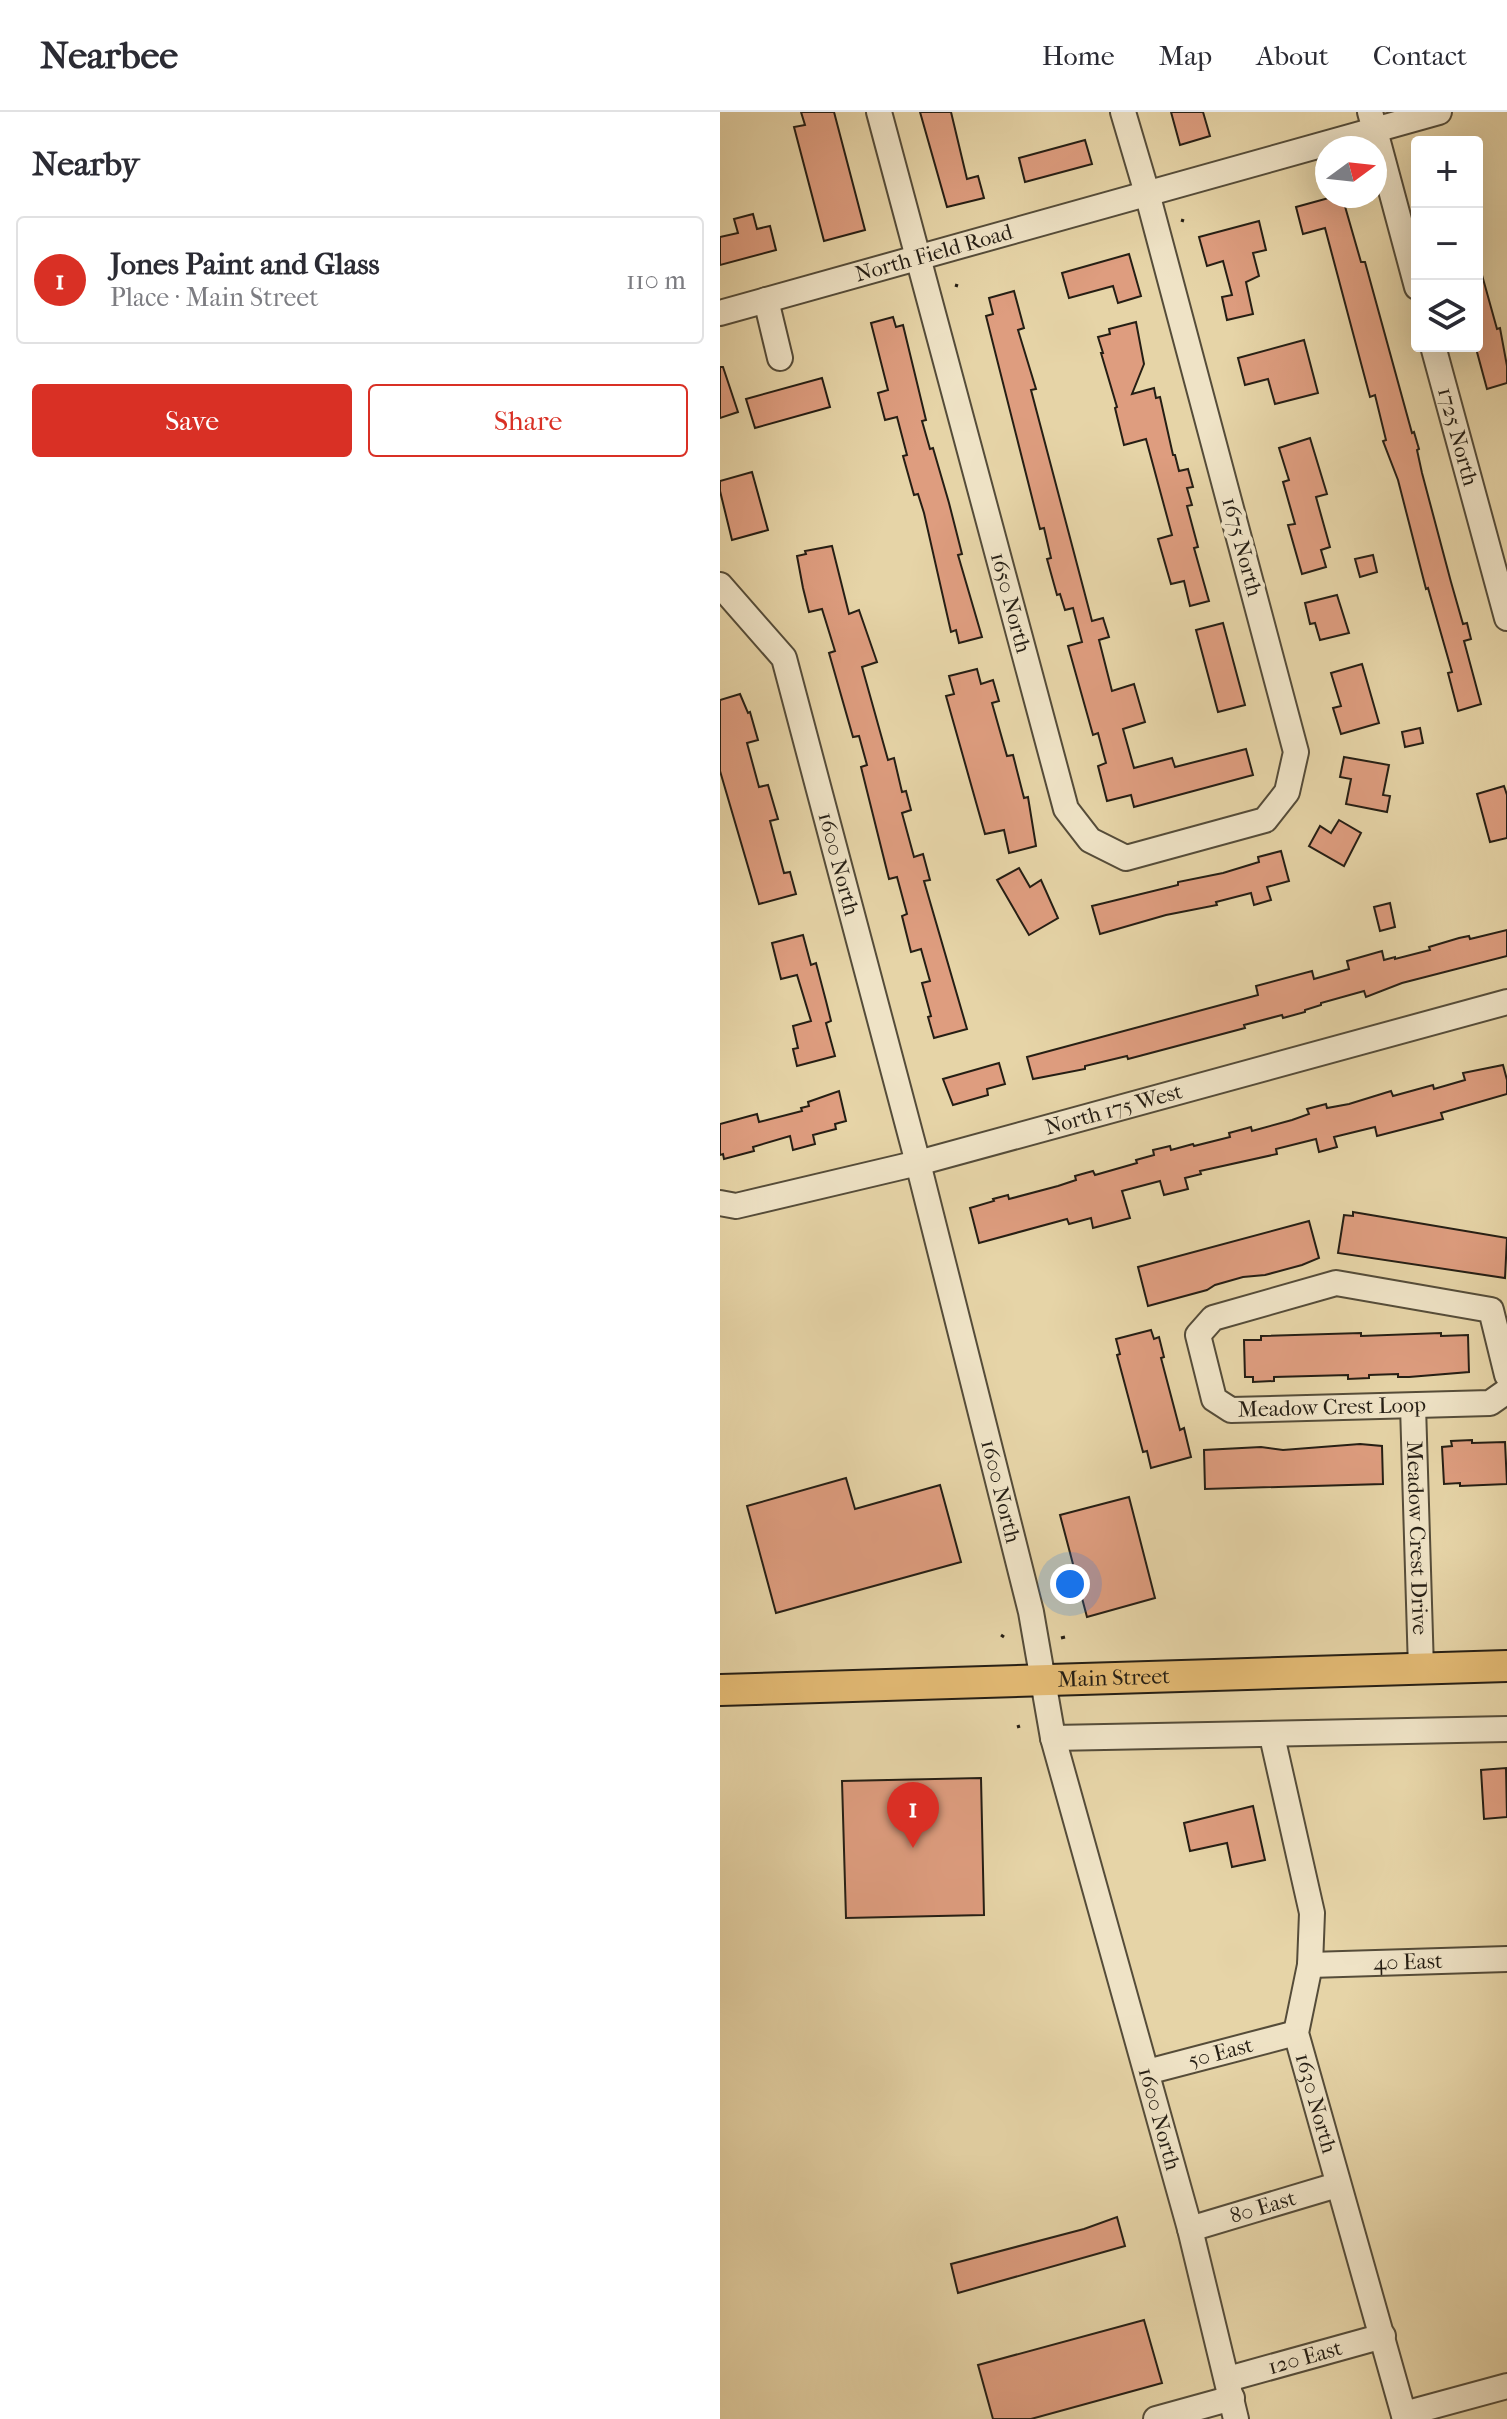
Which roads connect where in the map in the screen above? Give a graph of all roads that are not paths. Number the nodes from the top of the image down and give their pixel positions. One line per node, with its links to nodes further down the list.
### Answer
1 (879, 112): 6 (street, 1650 North)
2 (1123, 112): 5 (street, 1675 North)
3 (1439, 112): 4 (street, North Field Road)
4 (1372, 120): 5 (street, North Field Road); 7 (street)
5 (1147, 193): 6 (street, North Field Road); 14 (street, 1675 North)
6 (919, 256): 8 (street, North Field Road); 14 (street, 1650 North)
7 (1415, 280)
8 (766, 300): 9 (street, North Field Road); 11 (street)
9 (720, 313)
10 (1435, 352): 13 (street, 1725 North)
11 (780, 358)
12 (720, 585): 16 (street, 1600 North)
13 (1507, 618)
14 (1191, 841)
15 (1507, 1002): 16 (street, North 175 West)
16 (918, 1163): 17 (street, North 175 West); 23 (street, 1600 North)
17 (720, 1203)
18 (1507, 1375): 20 (street, Meadow Crest Loop)
19 (1507, 1391): 20 (street, Meadow Crest Loop)
20 (1413, 1406): 22 (street, Meadow Crest Drive)
21 (1507, 1666): 22 (main road, Main Street)
22 (1421, 1669): 23 (main road, Main Street)
23 (1045, 1681): 24 (main road, Main Street); 27 (street, 1600 North)
24 (720, 1690)
25 (1507, 1729): 26 (street)
26 (1272, 1736): 27 (street); 29 (street, 1630 North)
27 (1053, 1738): 31 (street, 1600 North)
28 (1507, 1959): 29 (street, 40 East)
29 (1310, 1965): 30 (street, 1630 North)
30 (1296, 2033): 31 (street, 50 East); 32 (street, 1630 North)
31 (1147, 2072): 33 (street, 1600 North)
32 (1337, 2185): 33 (street, 80 East); 34 (street, 1630 North)
33 (1190, 2229): 36 (street, 1600 North)
34 (1383, 2336): 36 (street, 120 East); 37 (street, 1630 North)
35 (1507, 2386): 37 (street)
36 (1232, 2399): 38 (street, 120 East)
37 (1404, 2416)
38 (1156, 2419)

